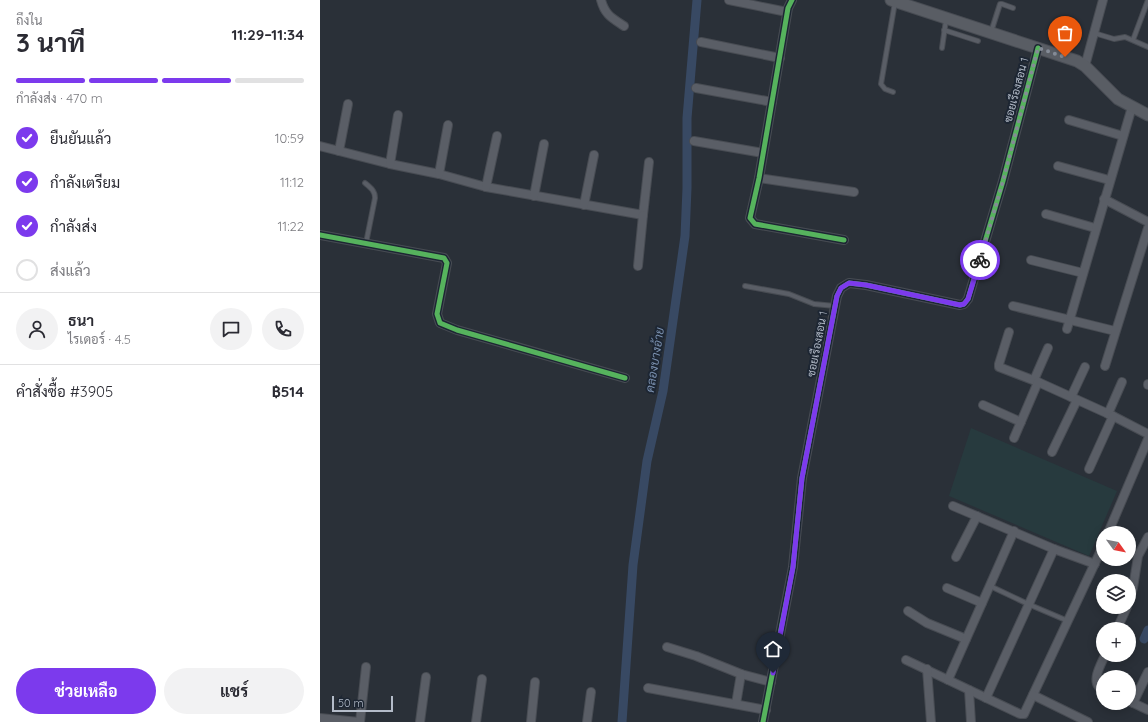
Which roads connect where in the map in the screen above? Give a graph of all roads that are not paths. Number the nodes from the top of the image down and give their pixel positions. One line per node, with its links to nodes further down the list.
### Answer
1 (601, 0): 9 (street)
2 (729, 0): 6 (street)
3 (1103, 0): 12 (street)
4 (1148, 0): 13 (lane)
5 (895, 1): 8 (street); 22 (lane)
6 (788, 5): 19 (street)
7 (1012, 8): 11 (lane)
8 (946, 17): 10 (lane); 11 (street)
9 (624, 26)
10 (944, 30): 14 (lane); 17 (lane)
11 (991, 32): 18 (street)
12 (1094, 33): 13 (lane); 20 (street)
13 (1133, 40): 16 (lane)
14 (978, 41)
15 (701, 42): 19 (street)
16 (1148, 47)
17 (942, 48)
18 (1038, 48): 20 (street); 62 (street, ซอยเรืองสอน 1)
19 (780, 58): 23 (street)
20 (1085, 66): 25 (street)
21 (696, 88): 23 (street)
22 (893, 92)
23 (772, 102): 36 (street)
24 (348, 104): 35 (street)
25 (1132, 107): 27 (street); 31 (street)
26 (398, 115): 39 (street)
27 (1148, 115)
28 (1068, 120): 31 (street)
29 (448, 125): 41 (street)
30 (497, 136): 45 (street)
31 (1123, 136): 43 (street)
32 (694, 141): 36 (street)
33 (544, 144): 47 (street)
34 (320, 146): 35 (street)
35 (339, 151): 39 (street)
36 (763, 152): 42 (street)
37 (594, 155): 49 (street)
38 (649, 162): 51 (street)
39 (390, 164): 41 (street)
40 (1058, 166): 43 (street)
41 (439, 174): 45 (street)
42 (759, 178): 46 (street); 56 (street)
43 (1109, 180): 48 (street)
44 (365, 183): 57 (lane)
45 (486, 187): 47 (street)
46 (854, 192)
47 (534, 196): 49 (street)
48 (1104, 199): 52 (street); 53 (street)
49 (584, 205): 51 (street)
50 (1046, 214): 53 (street)
51 (643, 215): 59 (street)
52 (1148, 222)
53 (1095, 228): 60 (street)
54 (1148, 228): 66 (street)
55 (320, 235): 57 (street)
56 (844, 240)
57 (366, 243): 71 (street)
58 (1031, 260): 60 (street)
59 (638, 266)
60 (1083, 273): 64 (street)
61 (745, 286): 62 (lane)
62 (835, 306): 109 (street, ซอยเรืองสอน 1)
63 (1013, 306): 64 (street)
64 (1069, 320): 65 (street); 66 (street)
65 (1067, 329)
66 (1115, 331): 69 (street)
67 (1009, 332): 72 (street)
68 (1048, 348): 72 (street)
69 (1105, 366)
70 (1085, 367): 74 (street)
71 (625, 378)
72 (1036, 381): 74 (street); 77 (street)
73 (1122, 382): 76 (street)
74 (1074, 399): 76 (street); 81 (street)
75 (983, 405): 77 (street)
76 (1110, 415): 78 (street); 82 (street)
77 (1021, 422): 79 (street)
78 (1148, 434)
79 (1014, 438)
80 (1148, 439): 85 (street)
81 (1052, 452)
82 (1089, 469)
83 (953, 506): 84 (street)
84 (977, 516): 86 (street); 89 (street)
85 (1111, 526)
86 (1014, 531): 88 (street); 92 (street)
87 (1148, 537): 91 (street)
88 (1054, 549): 90 (street); 95 (street)
89 (956, 557)
90 (1095, 564): 97 (street)
91 (1135, 574)
92 (990, 586): 94 (street); 95 (lane)
93 (947, 588): 94 (street)
94 (982, 603): 98 (street)
95 (1028, 604): 97 (lane); 115 (street)
96 (908, 611): 98 (street)
97 (1068, 621): 114 (street)
98 (966, 639): 107 (street)
99 (667, 647): 104 (street)
100 (906, 660): 102 (street)
101 (366, 667): 121 (street)
102 (927, 669): 107 (street); 127 (street)
103 (1148, 672): 113 (street)
104 (741, 674): 109 (street); 116 (street)
105 (426, 677): 122 (street)
106 (482, 679): 123 (street)
107 (948, 680): 111 (street)
108 (535, 682): 124 (street)
109 (771, 682): 118 (street, ซอยเรืองสอน 1)
110 (648, 688): 116 (street)
111 (970, 690): 115 (street); 128 (street)
112 (591, 692): 125 (street)
113 (1136, 693)
114 (1033, 695): 115 (street); 129 (street)
115 (986, 698)
116 (736, 704): 118 (street)
117 (1136, 704): 119 (street)
118 (766, 710): 126 (street, ซอยเรืองสอน 1)
119 (1148, 710)
120 (320, 718): 121 (street)
121 (359, 722)
122 (420, 722)
123 (476, 722)
124 (531, 722)
125 (587, 722)
126 (764, 722)
127 (931, 722)
128 (971, 722)
129 (1088, 722)

